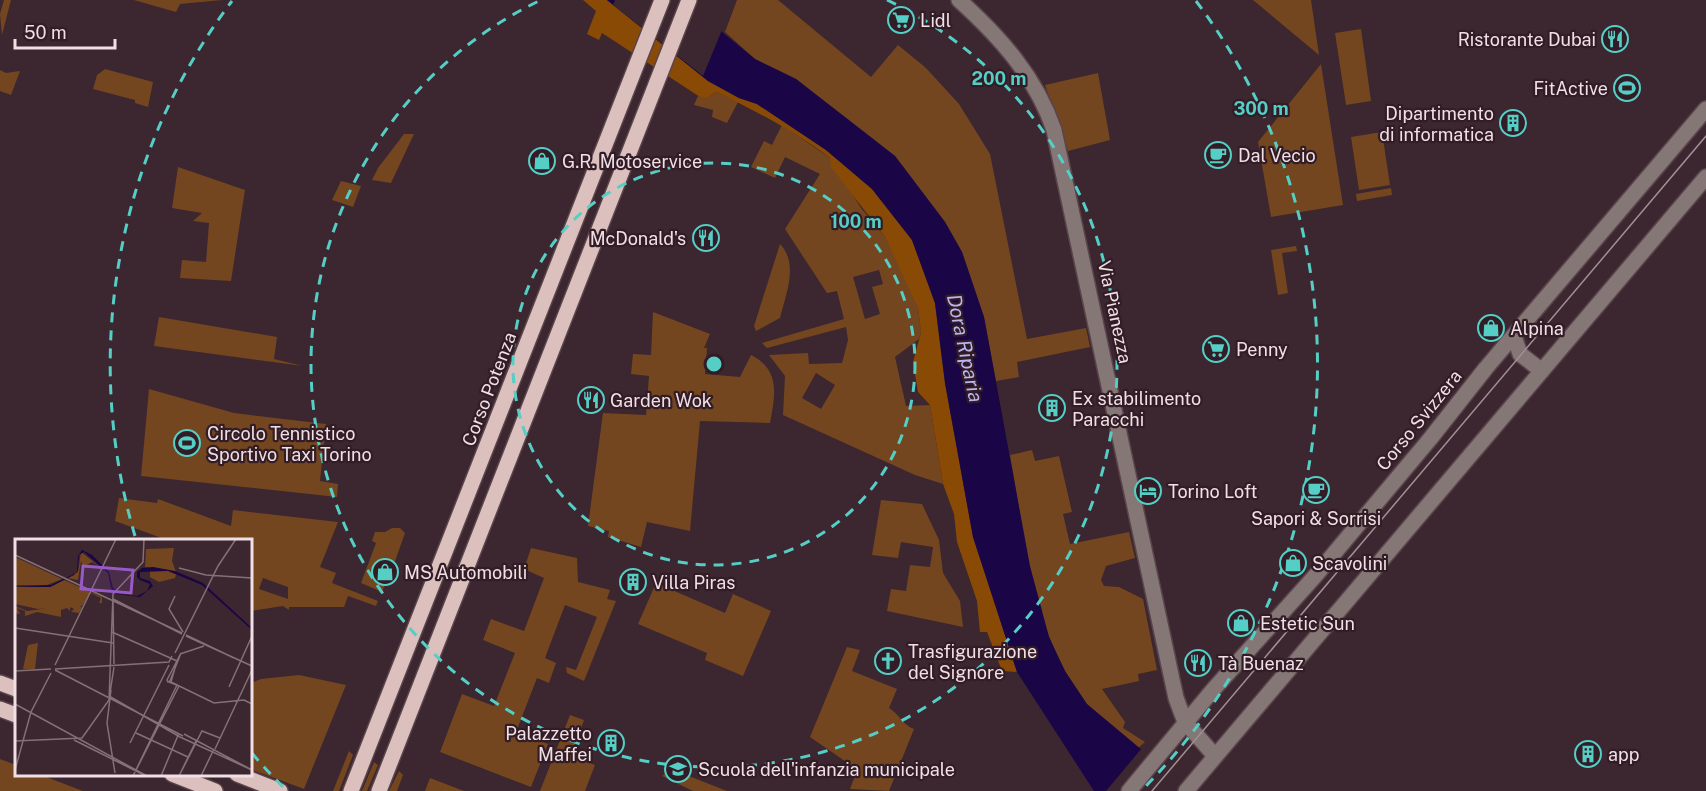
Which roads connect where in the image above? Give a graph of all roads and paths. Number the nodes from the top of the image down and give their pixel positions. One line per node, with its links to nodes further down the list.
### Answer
1 (662, 0): 19 (main road, Corso Potenza)
2 (689, 0): 20 (main road)
3 (959, 0): 12 (street, Via Pianezza)
4 (1706, 109): 6 (street, Corso Svizzera)
5 (1706, 177): 7 (street)
6 (1514, 336): 7 (street); 12 (street, Corso Svizzera)
7 (1542, 371): 13 (street)
8 (0, 683): 9 (main road)
9 (15, 689)
10 (0, 708): 11 (main road)
11 (15, 715)
12 (1185, 722): 13 (street, Via Pianezza); 21 (street, Corso Svizzera)
13 (1215, 756): 16 (street)
14 (177, 776): 17 (main road)
15 (242, 776): 18 (main road)
16 (1189, 787)
17 (215, 791)
18 (280, 791)
19 (351, 791)
20 (379, 791)
21 (1129, 791)

